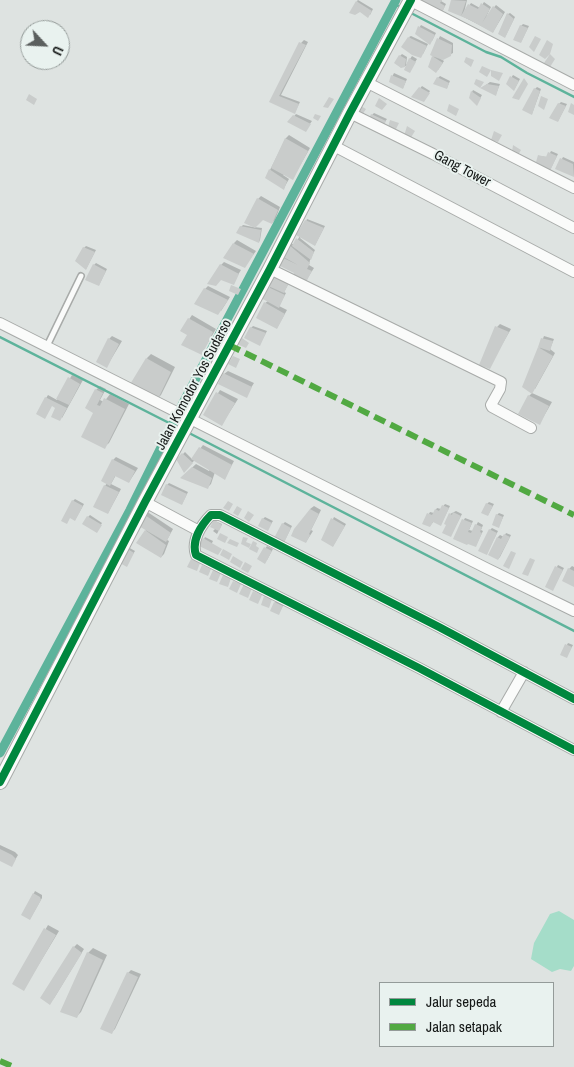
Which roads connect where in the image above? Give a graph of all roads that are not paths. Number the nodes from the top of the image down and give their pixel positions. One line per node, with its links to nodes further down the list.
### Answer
1 (408, 5): 2 (street, Jalan Komodor Yos Sudarso); 3 (street)
2 (366, 82): 4 (street, Jalan Komodor Yos Sudarso); 6 (street)
3 (574, 85)
4 (350, 113): 5 (street, Jalan Komodor Yos Sudarso); 7 (street, Gang Tower)
5 (334, 146): 8 (street, Jalan Komodor Yos Sudarso); 9 (street)
6 (574, 188)
7 (574, 228)
8 (270, 269): 13 (street, Jalan Komodor Yos Sudarso); 14 (street)
9 (574, 272)
10 (81, 276): 12 (lane)
11 (0, 323): 12 (street)
12 (47, 347): 13 (street)
13 (187, 419): 15 (street, Jalan Komodor Yos Sudarso); 17 (street)
14 (531, 428)
15 (145, 502): 16 (street); 22 (street, Jalan Komodor Yos Sudarso)
16 (199, 531): 18 (street); 20 (street)
17 (574, 611)
18 (524, 672): 19 (street); 20 (street)
19 (574, 698)
20 (501, 712): 21 (street)
21 (574, 750)
22 (0, 782)

